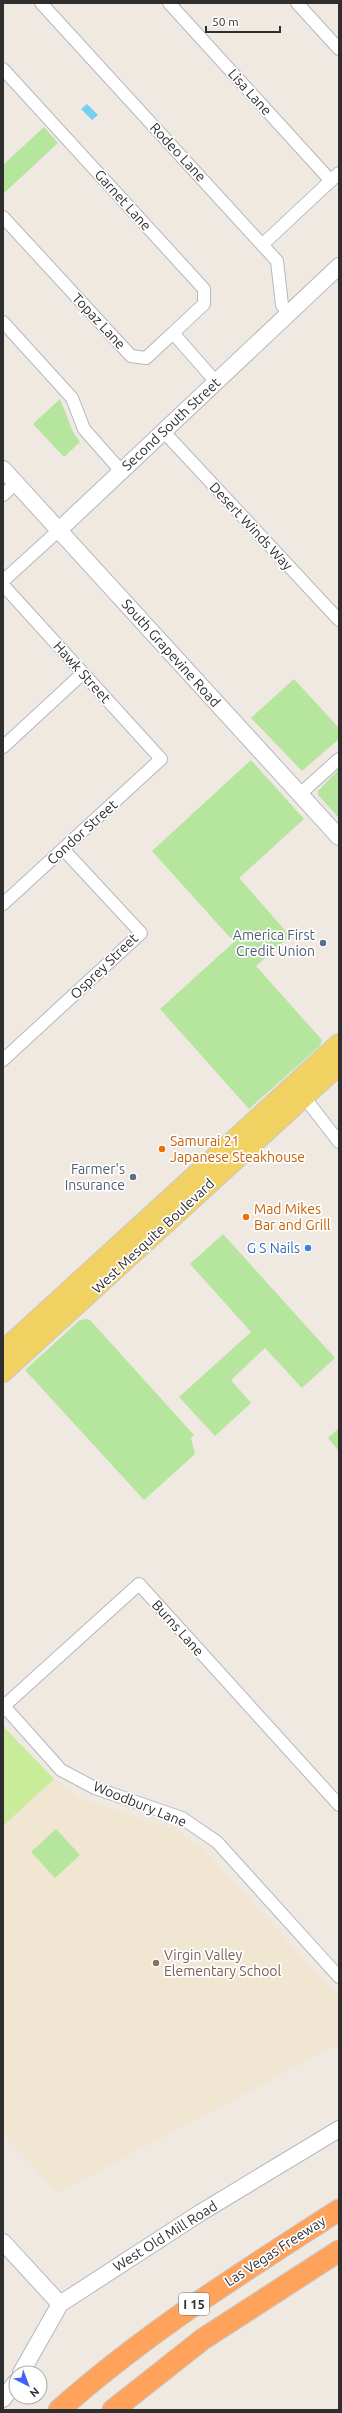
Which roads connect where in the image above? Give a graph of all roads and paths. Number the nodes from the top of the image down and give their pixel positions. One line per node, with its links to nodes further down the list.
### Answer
1 (41, 3): 8 (street, Rodeo Lane)
2 (169, 3): 6 (street, Lisa Lane)
3 (297, 3): 4 (street)
4 (339, 49)
5 (3, 69): 12 (street, Garnet Lane)
6 (335, 177): 8 (street)
7 (3, 217): 12 (street, Topaz Lane)
8 (262, 245): 10 (street, Rodeo Lane)
9 (339, 266): 10 (street, Second South Street)
10 (289, 314): 13 (street, Second South Street)
11 (3, 322): 16 (street)
12 (173, 332): 13 (street)
13 (216, 382): 14 (street, Second South Street)
14 (164, 432): 16 (street, Second South Street); 22 (street, Desert Winds Way)
15 (3, 469): 17 (street, South Grapevine Road)
16 (121, 471): 19 (street, Second South Street)
17 (16, 483): 18 (street); 19 (street, South Grapevine Road)
18 (3, 495)
19 (59, 530): 20 (street, Second South Street); 27 (street, South Grapevine Road)
20 (3, 581)
21 (3, 585): 23 (street, Hawk Street)
22 (339, 620)
23 (83, 673): 24 (street); 26 (street, Hawk Street)
24 (3, 746)
25 (339, 759): 27 (street)
26 (161, 760): 29 (street, Condor Street)
27 (300, 794): 28 (street, South Grapevine Road)
28 (339, 837)
29 (63, 849): 30 (street, Condor Street); 32 (street, Osprey Street)
30 (3, 904)
31 (339, 1043): 34 (main road, West Mesquite Boulevard)
32 (3, 1060)
33 (339, 1066): 34 (main road, West Mesquite Boulevard)
34 (299, 1091): 35 (street); 36 (main road, West Mesquite Boulevard)
35 (339, 1142)
36 (227, 1157): 37 (main road, West Mesquite Boulevard); 38 (main road, West Mesquite Boulevard)
37 (3, 1350)
38 (3, 1373)
39 (4, 1706): 40 (street, Burns Lane); 41 (street, Woodbury Lane)
40 (339, 1805)
41 (339, 1977)
42 (339, 2129): 46 (street, West Old Mill Road)
43 (339, 2210): 48 (highway, Las Vegas Freeway / I 15)
44 (3, 2242): 46 (street)
45 (339, 2251): 49 (highway, I 15)
46 (60, 2304): 47 (street, West Old Mill Road)
47 (26, 2365)
48 (59, 2410)
49 (114, 2410)

